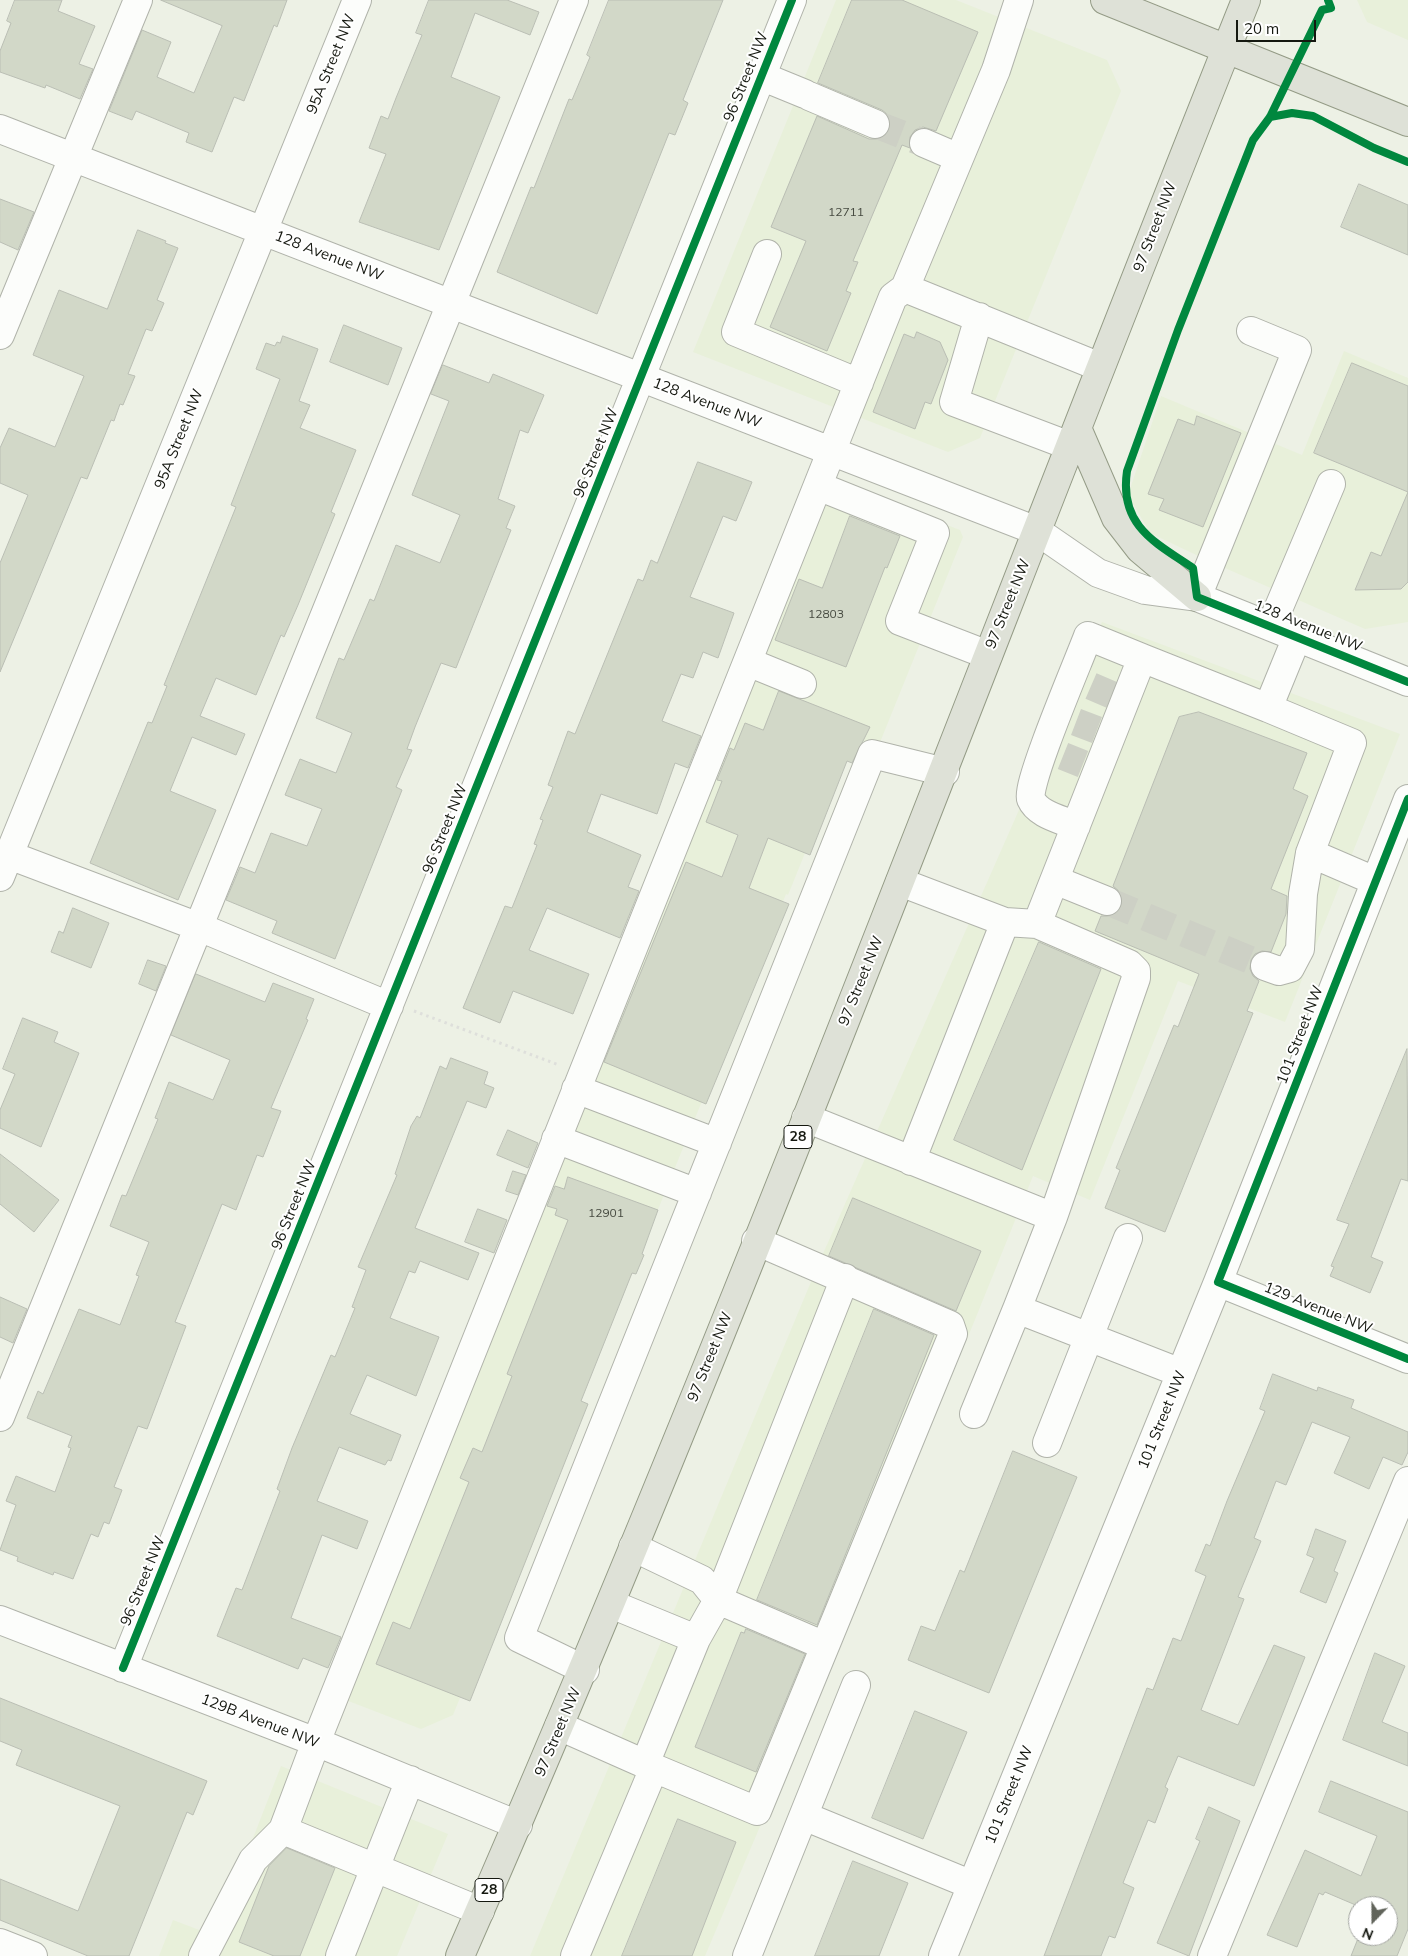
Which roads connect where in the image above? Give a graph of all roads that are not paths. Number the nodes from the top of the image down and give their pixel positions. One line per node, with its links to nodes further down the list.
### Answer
1 (138, 0): 14 (street)
2 (357, 0): 16 (street, 95A Street NW)
3 (574, 0): 19 (street)
4 (792, 0): 9 (street, 96 Street NW)
5 (1019, 0): 15 (street)
6 (1105, 0): 8 (main road)
7 (1246, 0): 8 (main road, 97 Street NW)
8 (1227, 48): 10 (main road); 23 (main road, 97 Street NW)
9 (761, 76): 11 (street); 24 (street, 96 Street NW)
10 (1408, 122)
11 (875, 124)
12 (0, 129): 14 (street, 128 Avenue NW)
13 (924, 143): 15 (street)
14 (74, 158): 16 (street, 128 Avenue NW); 22 (street)
15 (959, 158): 18 (street)
16 (263, 231): 19 (street, 128 Avenue NW); 49 (street, 95A Street NW)
17 (767, 254): 25 (street)
18 (905, 288): 20 (street); 25 (street)
19 (450, 303): 24 (street, 128 Avenue NW); 56 (street)
20 (979, 317): 23 (street); 26 (street)
21 (1251, 332): 33 (street)
22 (0, 335)
23 (1100, 367): 26 (main road, 97 Street NW)
24 (641, 377): 27 (street, 128 Avenue NW); 58 (street, 96 Street NW)
25 (859, 383): 27 (street)
26 (1074, 437): 32 (main road, 97 Street NW); 33 (main road)
27 (832, 452): 29 (street); 30 (street, 128 Avenue NW)
28 (1331, 484): 34 (street)
29 (818, 486): 31 (street); 38 (street)
30 (948, 496): 31 (street); 32 (street, 128 Avenue NW)
31 (935, 533): 36 (street)
32 (1034, 538): 33 (street, 128 Avenue NW); 36 (main road, 97 Street NW / 28)
33 (1197, 597): 34 (street, 128 Avenue NW)
34 (1271, 626): 35 (street, 128 Avenue NW)
35 (1296, 637): 39 (street, 128 Avenue NW); 42 (street)
36 (988, 655): 45 (main road, 97 Street NW / 28)
37 (1142, 658): 41 (street); 41 (street); 42 (street)
38 (748, 662): 40 (street); 59 (street)
39 (1408, 682)
40 (802, 684)
41 (1100, 690): 43 (street); 43 (street)
42 (1268, 708): 48 (street)
43 (1086, 725): 44 (street); 44 (street)
44 (1072, 759): 47 (street); 47 (street)
45 (945, 772): 52 (main road, 97 Street NW / 28); 62 (street)
46 (1408, 799): 51 (street, 101 Street NW)
47 (1076, 826): 50 (street)
48 (1310, 853): 51 (street); 57 (street)
49 (4, 866): 56 (street)
50 (1055, 880): 53 (street); 55 (street)
51 (1375, 880): 69 (street, 101 Street NW)
52 (900, 882): 54 (street); 60 (main road, 97 Street NW / 28)
53 (1107, 901)
54 (1005, 922): 55 (street); 63 (street)
55 (1037, 924): 65 (street)
56 (199, 928): 58 (street); 74 (street)
57 (1265, 966)
58 (389, 1006): 84 (street, 96 Street NW)
59 (579, 1081): 61 (street); 62 (street)
60 (806, 1118): 63 (street); 67 (main road, 97 Street NW / 28)
61 (556, 1138): 64 (street); 88 (street)
62 (717, 1143): 64 (street)
63 (911, 1161): 65 (street)
64 (697, 1193): 85 (street)
65 (1052, 1216): 70 (street)
66 (1128, 1238): 71 (street)
67 (756, 1242): 68 (street); 78 (main road, 97 Street NW / 28)
68 (845, 1278): 79 (street); 83 (street)
69 (1218, 1282): 72 (street, 129 Avenue NW); 73 (street, 101 Street NW)
70 (1017, 1309): 71 (street); 75 (street)
71 (1088, 1337): 73 (street); 76 (street)
72 (1408, 1359)
73 (1181, 1373): 95 (street, 101 Street NW)
74 (3, 1403)
75 (974, 1414)
76 (1047, 1443)
77 (1408, 1481): 105 (street)
78 (634, 1547): 79 (street); 80 (main road, 97 Street NW / 28)
79 (718, 1600): 82 (street); 83 (street)
80 (611, 1604): 82 (street); 85 (main road, 97 Street NW / 28)
81 (0, 1620): 84 (street, 129B Avenue NW)
82 (696, 1639): 89 (street)
83 (826, 1646): 89 (street)
84 (122, 1668): 88 (street, 129B Avenue NW)
85 (585, 1670): 87 (main road, 97 Street NW / 28)
86 (856, 1685): 91 (street)
87 (559, 1726): 89 (street); 92 (main road, 97 Street NW)
88 (316, 1742): 90 (street, 129B Avenue NW); 93 (street)
89 (649, 1766): 102 (street)
90 (410, 1780): 92 (street, 129B Avenue NW); 94 (street)
91 (804, 1816): 95 (street); 103 (street)
92 (518, 1825): 96 (main road, 97 Street NW / 28)
93 (283, 1830): 94 (street); 100 (street)
94 (375, 1867): 96 (street); 98 (street)
95 (972, 1885): 104 (street, 101 Street NW)
96 (480, 1911): 101 (main road, 97 Street NW / 28)
97 (0, 1943): 99 (street)
98 (348, 1951)
99 (33, 1956)
100 (203, 1956)
101 (460, 1956)
102 (576, 1956)
103 (747, 1956)
104 (943, 1956)
105 (1212, 1956)

